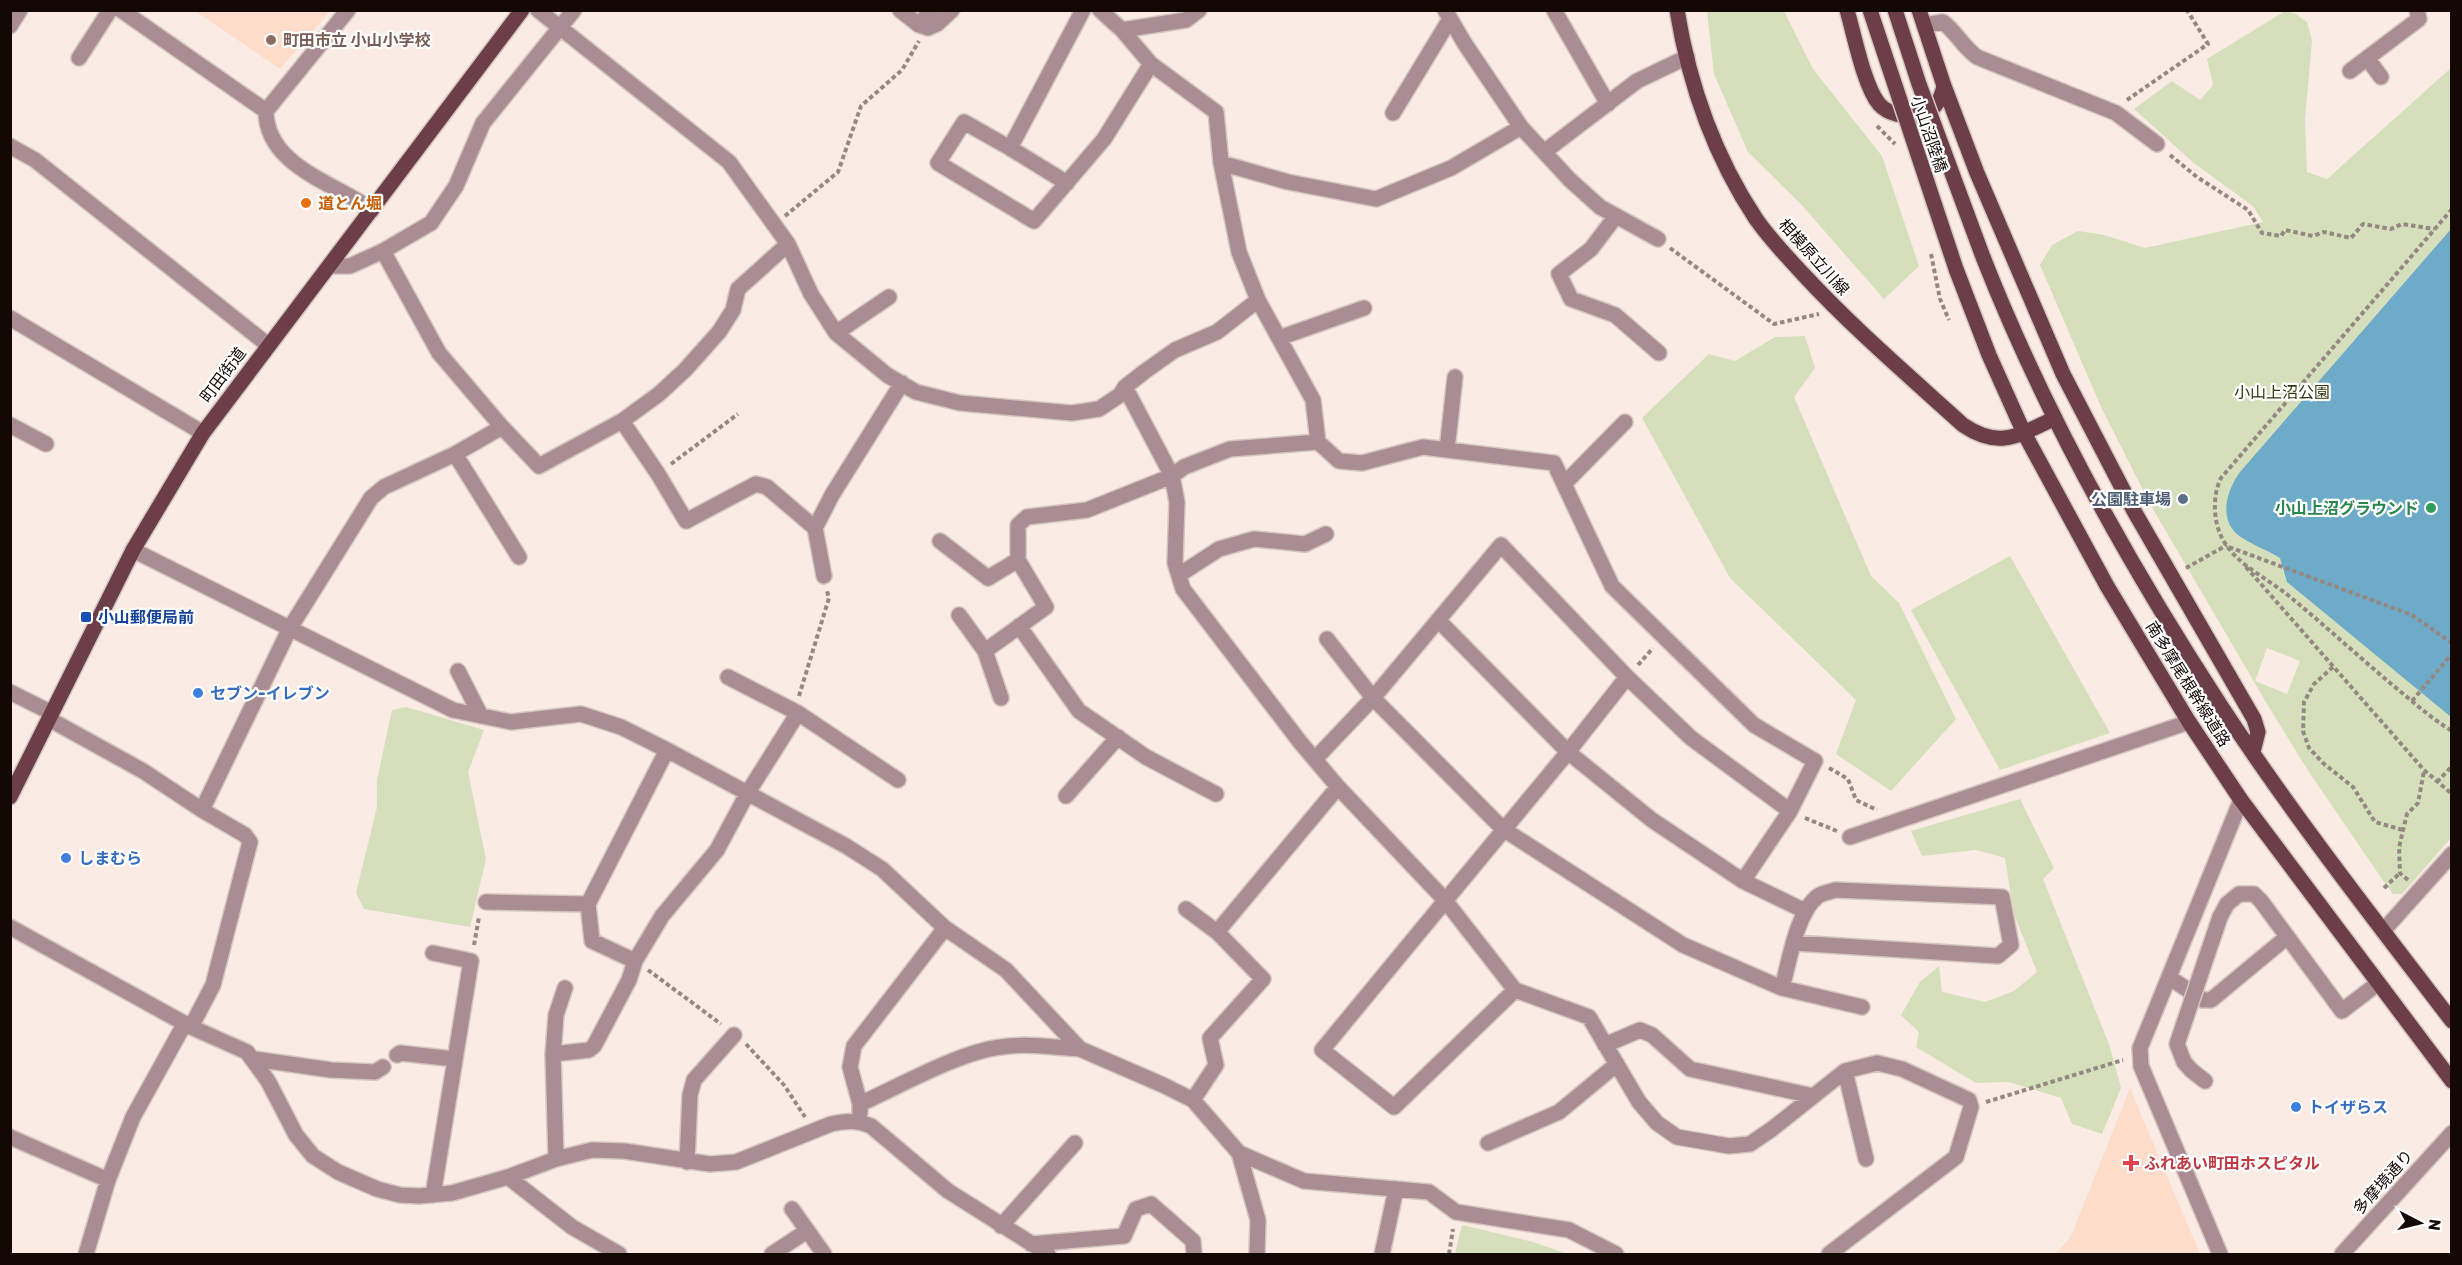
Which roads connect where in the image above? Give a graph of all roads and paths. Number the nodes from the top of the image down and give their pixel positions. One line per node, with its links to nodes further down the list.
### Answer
1 (20, 10): 23 (street)
2 (110, 10): 28 (street)
3 (121, 10): 36 (street)
4 (348, 10): 36 (street)
5 (522, 10): 46 (main road, 町田街道)
6 (538, 10): 25 (street)
7 (574, 10): 25 (street)
8 (900, 10): 24 (street)
9 (931, 10): 24 (street)
10 (952, 10): 24 (street)
11 (1083, 10): 41 (street)
12 (1100, 10): 26 (street)
13 (1199, 10): 26 (street)
14 (1554, 10): 35 (street)
15 (1677, 10): 27 (main road, 相模原立川線)
16 (1847, 10): 33 (main road)
17 (1870, 10): 56 (main road, 小山沼陸橋, bridge)
18 (1895, 10): 53 (main road, 小山沼陸橋, bridge)
19 (2187, 10): 34 (path)
20 (2417, 10): 29 (street)
21 (1448, 15): 37 (street); 38 (street)
22 (1921, 18): 33 (main road); 39 (street)
23 (10, 26)
24 (923, 26): 48 (path)
25 (561, 27): 48 (street); 52 (street)
26 (1122, 30): 30 (street)
27 (1687, 57): 35 (street); 60 (main road, 相模原立川線)
28 (79, 58)
29 (2367, 58): 31 (street); 32 (street)
30 (1151, 64): 43 (street); 44 (street)
31 (2350, 71)
32 (2381, 76)
33 (1944, 86): 121 (main road)
34 (2124, 102)
35 (1608, 104): 42 (street)
36 (266, 111): 46 (street)
37 (1393, 113)
38 (1521, 127): 42 (street); 43 (street)
39 (2157, 144): 49 (path)
40 (10, 146): 65 (street)
41 (1010, 148): 44 (street); 44 (street)
42 (1544, 152): 47 (street)
43 (1221, 163): 58 (street)
44 (1066, 183)
45 (2451, 209): 49 (path)
46 (372, 210): 55 (main road, 町田街道)
47 (1616, 216): 50 (street); 66 (street)
48 (775, 224): 51 (street)
49 (2434, 229): 88 (path)
50 (1658, 239): 60 (path)
51 (788, 244): 63 (street); 72 (street)
52 (383, 251): 55 (street); 75 (street)
53 (1983, 257): 71 (main road, 南多摩尾根幹線道路)
54 (1932, 262): 62 (path)
55 (330, 266): 65 (main road, 町田街道)
56 (1956, 269): 77 (main road, 南多摩尾根幹線道路)
57 (889, 297): 63 (street)
58 (1258, 300): 64 (street); 69 (street)
59 (1364, 308): 64 (street)
60 (1838, 310): 77 (main road, 相模原立川線)
61 (10, 318): 76 (street)
62 (1948, 320)
63 (836, 333): 68 (street)
64 (1279, 338): 78 (street)
65 (268, 345): 76 (main road, 町田街道)
66 (1659, 353)
67 (1455, 377): 80 (street)
68 (902, 383): 69 (street); 85 (street)
69 (1125, 387): 83 (street)
70 (738, 414): 82 (path)
71 (2055, 418): 77 (main road, 相模原立川線); 121 (main road, 南多摩尾根幹線道路)
72 (622, 421): 75 (street); 82 (street)
73 (1625, 422): 84 (street)
74 (10, 425): 79 (street)
75 (502, 428): 81 (street)
76 (203, 433): 89 (main road, 町田街道)
77 (2024, 433): 116 (main road, 南多摩尾根幹線道路)
78 (1318, 442): 80 (street); 83 (street)
79 (46, 444)
80 (1447, 450): 84 (street)
81 (455, 454): 90 (street); 99 (street)
82 (658, 474): 85 (street)
83 (1172, 476): 91 (street); 94 (street)
84 (1565, 483): 100 (street)
85 (815, 528): 95 (street)
86 (1326, 534): 94 (street)
87 (940, 541): 91 (street)
88 (2228, 546): 92 (path); 93 (path); 102 (path)
89 (133, 550): 99 (street); 114 (main road, 町田街道)
90 (519, 557)
91 (1018, 560): 98 (street)
92 (2242, 562): 105 (path); 112 (path)
93 (2183, 570)
94 (1179, 575): 122 (street)
95 (824, 576): 113 (path)
96 (959, 615): 103 (street)
97 (1438, 620): 108 (street); 111 (street); 120 (street)
98 (1019, 626): 103 (street); 118 (street)
99 (290, 628): 115 (street); 135 (street)
100 (1663, 636): 108 (path); 123 (street)
101 (1327, 639): 111 (street)
102 (2451, 643)
103 (985, 651): 110 (street)
104 (2451, 654): 112 (path)
105 (2333, 667): 125 (path); 139 (path)
106 (458, 671): 115 (street)
107 (728, 677): 113 (street)
108 (1627, 677): 120 (street); 136 (street)
109 (10, 692): 114 (street)
110 (1001, 698)
111 (1373, 698): 122 (street); 138 (street)
112 (2412, 701): 117 (path)
113 (798, 713): 126 (street); 131 (street)
114 (51, 716): 133 (main road, 町田街道); 135 (street)
115 (481, 716): 119 (street)
116 (2189, 722): 134 (main road, 南多摩尾根幹線道路); 137 (street)
117 (2451, 731)
118 (1118, 737): 129 (street); 132 (street)
119 (667, 750): 131 (street); 148 (street)
120 (1568, 753): 138 (street); 143 (street)
121 (2253, 753): 153 (main road, 南多摩尾根幹線道路)
122 (1316, 758): 128 (street)
123 (1815, 761): 136 (street); 137 (path)
124 (2451, 766): 127 (path)
125 (2424, 770): 127 (path); 139 (path)
126 (898, 780)
127 (2437, 782): 130 (path)
128 (1338, 787): 146 (street); 154 (street)
129 (1216, 794)
130 (2451, 794)
131 (747, 795): 152 (street); 159 (street)
132 (1066, 796)
133 (10, 797)
134 (2241, 800): 160 (street); 161 (main road, 南多摩尾根幹線道路)
135 (202, 810): 167 (street)
136 (1790, 811): 140 (path); 143 (street)
137 (1897, 821): 140 (street)
138 (1503, 829): 146 (street); 163 (street)
139 (2403, 830): 142 (path)
140 (1850, 837)
141 (2451, 854): 145 (street)
142 (2400, 873): 144 (path); 145 (path)
143 (1743, 881): 150 (street)
144 (2384, 888)
145 (2420, 890): 153 (street)
146 (1444, 899): 164 (street); 164 (street)
147 (486, 902): 148 (street); 158 (path)
148 (588, 904): 159 (street)
149 (1185, 909): 154 (street)
150 (1805, 911): 156 (street); 156 (street)
151 (10, 927): 167 (street)
152 (945, 928): 170 (street); 184 (street)
153 (2383, 931): 166 (main road, 南多摩尾根幹線道路)
154 (1217, 932): 182 (street)
155 (2288, 937): 160 (street); 161 (street); 179 (street, bridge)
156 (1794, 943): 163 (street)
157 (433, 953): 158 (street)
158 (471, 961): 174 (street)
159 (635, 961): 171 (street)
160 (2170, 978): 215 (street)
161 (2377, 984): 180 (main road, 南多摩尾根幹線道路)
162 (565, 988): 171 (street)
163 (1782, 988): 165 (street)
164 (1515, 990): 169 (street)
165 (1862, 1007)
166 (2451, 1021)
167 (188, 1025): 173 (street); 195 (street)
168 (734, 1035): 193 (street)
169 (1605, 1045): 176 (street); 181 (street)
170 (1080, 1049): 182 (street); 184 (street)
171 (553, 1054): 191 (street)
172 (397, 1055): 174 (street)
173 (254, 1059): 177 (street); 197 (street)
174 (454, 1059): 197 (street)
175 (2123, 1060): 183 (path)
176 (1617, 1064): 181 (street); 189 (street)
177 (383, 1067)
178 (1845, 1071): 181 (street); 192 (street); 214 (street)
179 (2205, 1081)
180 (2451, 1081)
181 (1813, 1096)
182 (1193, 1100): 190 (street)
183 (1985, 1102)
184 (860, 1104): 185 (street)
185 (860, 1122): 193 (street); 199 (street)
186 (2451, 1133): 216 (street, 多摩境通り)
187 (10, 1137): 195 (street)
188 (1075, 1143): 199 (street)
189 (1488, 1143)
190 (1239, 1153): 196 (street); 210 (street)
191 (556, 1159): 193 (street); 194 (street)
192 (1866, 1159)
193 (687, 1162)
194 (508, 1177): 197 (street); 203 (street)
195 (108, 1179): 204 (street)
196 (1396, 1189): 211 (street); 213 (street)
197 (433, 1195)
198 (792, 1209): 201 (street)
199 (1001, 1226): 202 (street)
200 (1453, 1230): 212 (path)
201 (807, 1231): 206 (street); 207 (street)
202 (1031, 1244): 208 (street); 209 (street)
203 (598, 1249): 205 (street)
204 (86, 1254)
205 (619, 1254)
206 (772, 1254)
207 (824, 1254)
208 (1048, 1254)
209 (1194, 1254)
210 (1257, 1254)
211 (1382, 1254)
212 (1449, 1254)
213 (1616, 1254)
214 (1829, 1254)
215 (2220, 1254)
216 (2343, 1254)

